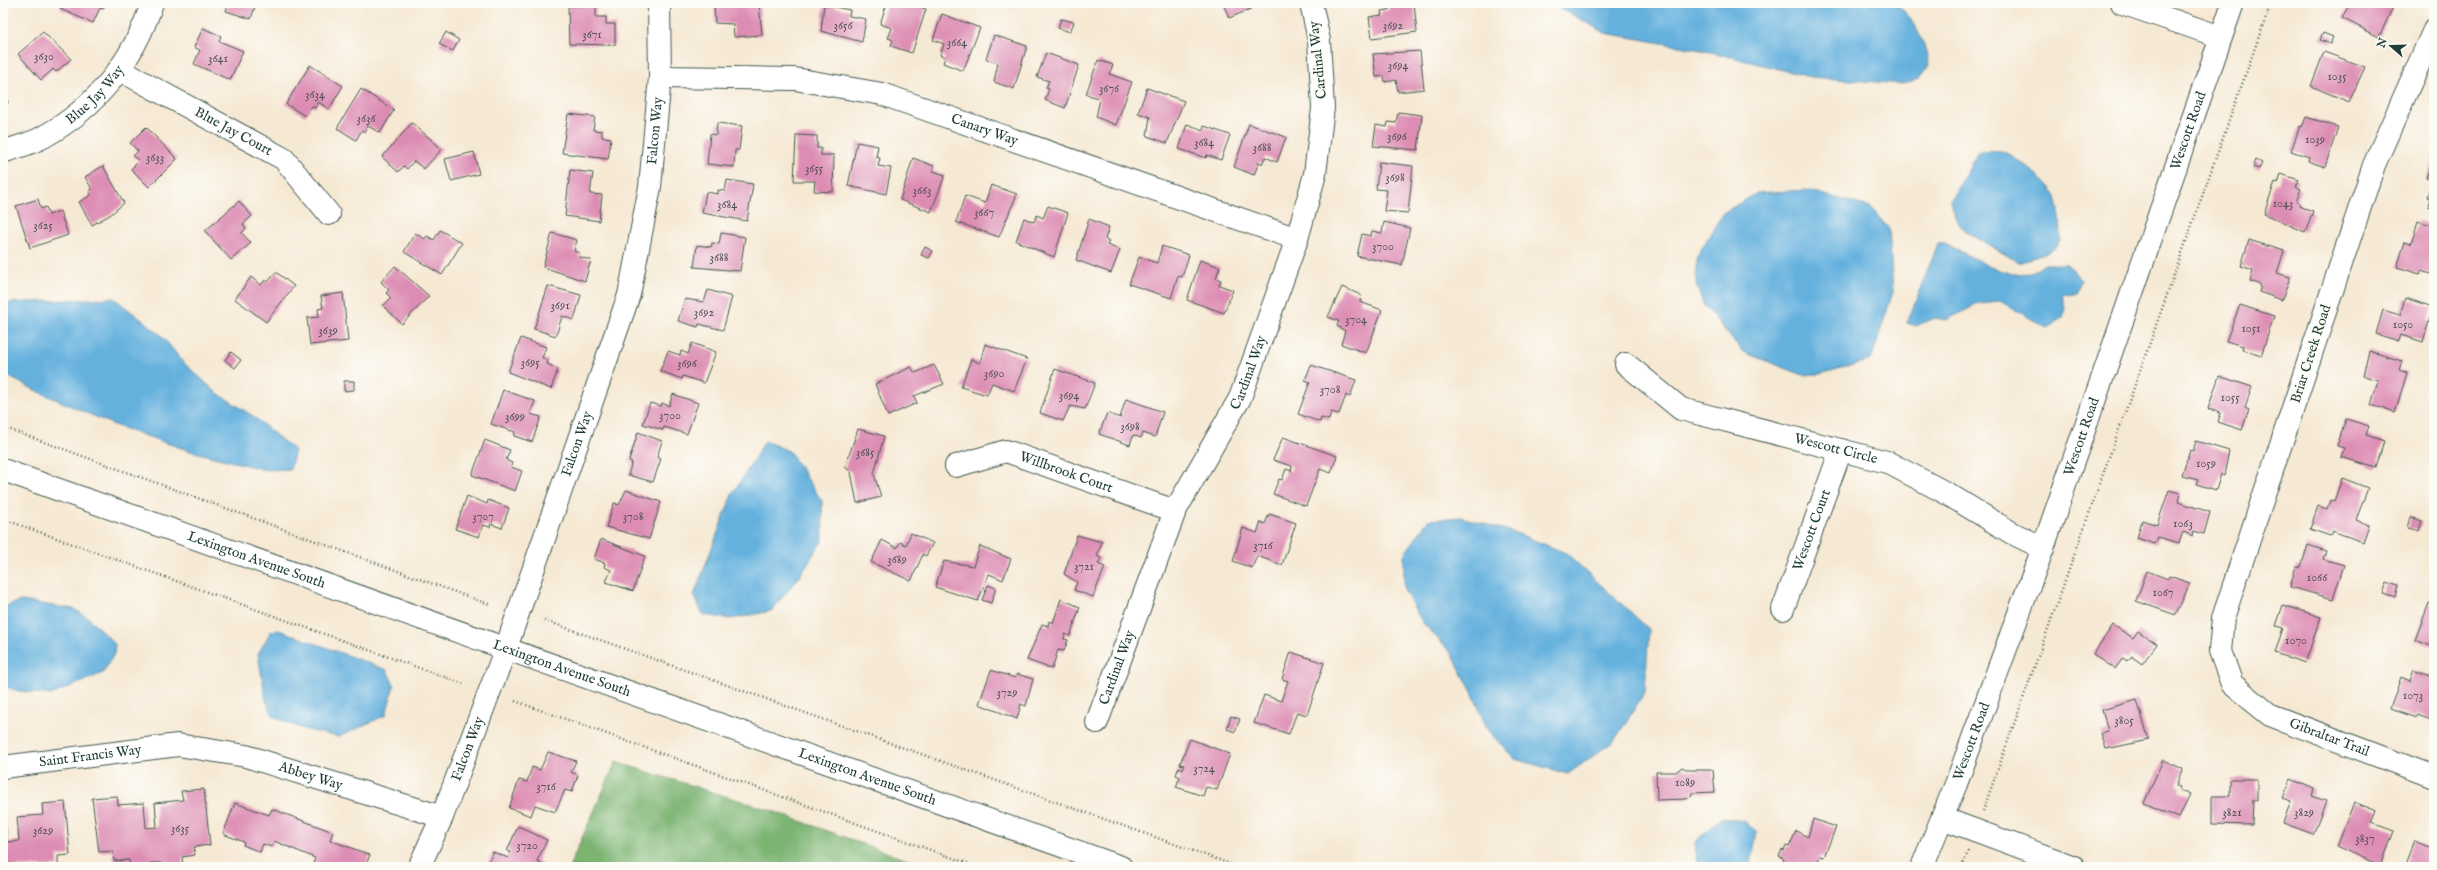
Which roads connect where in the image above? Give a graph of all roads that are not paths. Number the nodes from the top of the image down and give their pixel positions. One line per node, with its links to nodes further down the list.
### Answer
1 (152, 3): 8 (street, Blue Jay Way)
2 (658, 3): 9 (street, Falcon Way)
3 (1311, 3): 12 (street, Cardinal Way)
4 (2122, 3): 7 (street)
5 (2233, 3): 7 (street, Wescott Road)
6 (2434, 30): 21 (street, Briar Creek Road)
7 (2221, 37): 18 (street, Wescott Road)
8 (120, 70): 10 (street, Blue Jay Way); 11 (street, Blue Jay Court)
9 (660, 77): 12 (street, Canary Way); 20 (street, Falcon Way)
10 (3, 152)
11 (329, 214)
12 (1297, 239): 17 (street, Cardinal Way)
13 (1626, 364): 14 (street, Wescott Circle)
14 (1841, 450): 18 (street, Wescott Circle); 19 (street, Wescott Court)
15 (956, 466): 17 (street, Willbrook Court)
16 (3, 470): 20 (street, Lexington Avenue South)
17 (1175, 511): 22 (street, Cardinal Way)
18 (2043, 548): 27 (street, Wescott Road)
19 (1782, 609)
20 (506, 648): 26 (street, Falcon Way); 29 (street, Lexington Avenue South)
21 (2232, 684): 25 (street, Gibraltar Trail)
22 (1097, 722)
23 (178, 745): 24 (street, Saint Francis Way); 26 (street, Abbey Way)
24 (3, 767)
25 (2434, 778)
26 (442, 817): 28 (street, Falcon Way)
27 (1942, 818): 30 (street, Wescott Road); 31 (street)
28 (419, 867)
29 (1121, 867)
30 (1922, 867)
31 (2074, 867)

